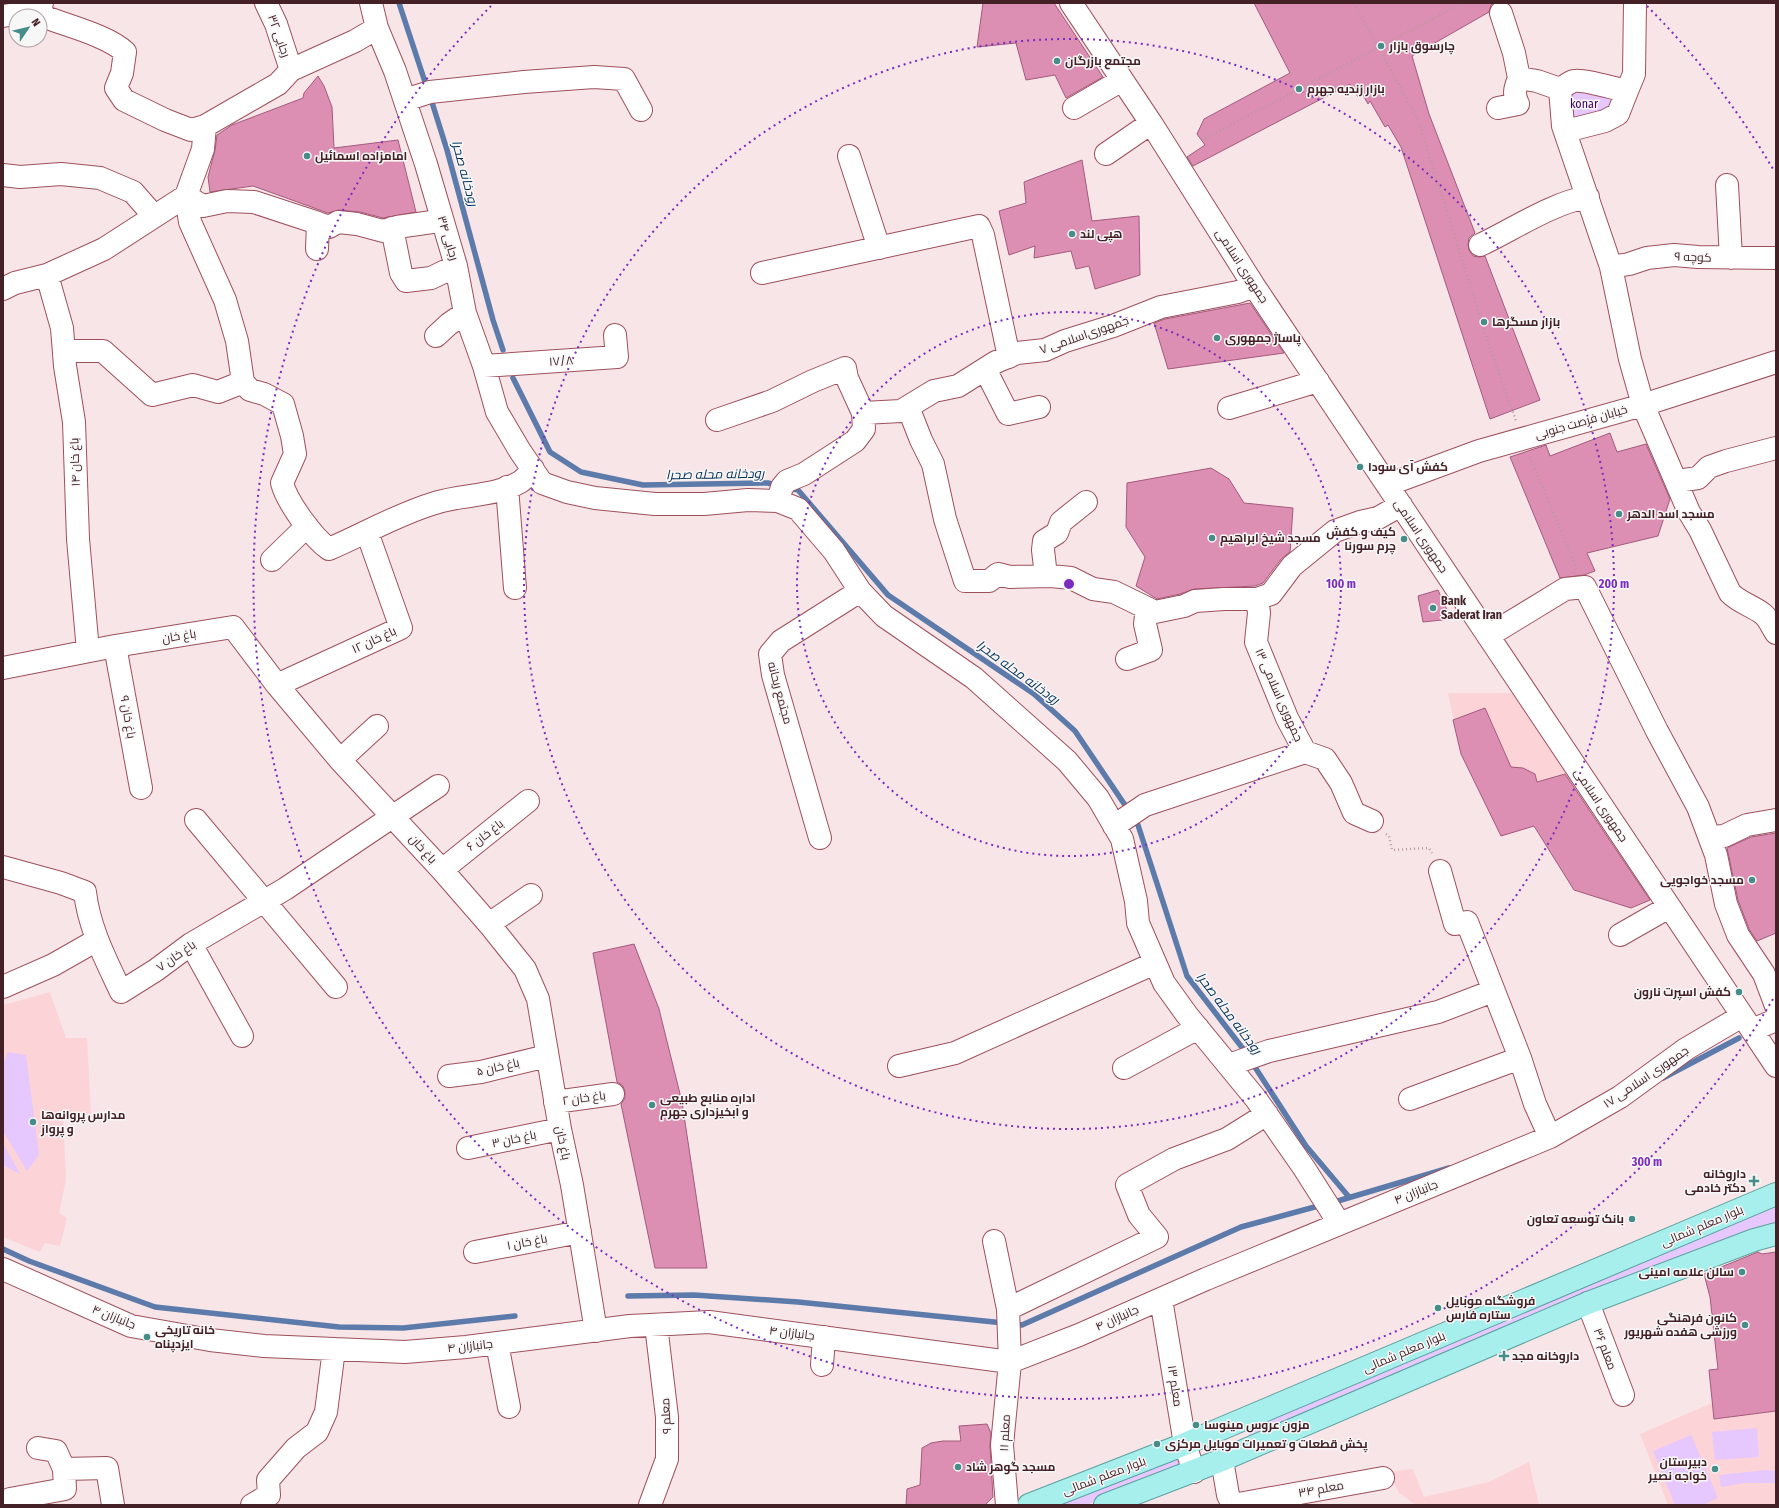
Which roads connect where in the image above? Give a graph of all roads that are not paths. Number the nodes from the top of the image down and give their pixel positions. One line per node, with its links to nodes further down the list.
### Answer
1 (266, 3): 9 (street, رجایی ۳۲)
2 (371, 3): 8 (street, رجایی ۳۴)
3 (1071, 3): 11 (street, جمهوری اسلامی)
4 (1636, 3): 13 (street)
5 (41, 5): 7 (street); 19 (street)
6 (1501, 13): 10 (street)
7 (3, 16)
8 (377, 28): 9 (street); 14 (street, رجایی ۳۴)
9 (291, 70): 19 (street)
10 (1519, 78): 12 (street); 16 (street)
11 (1122, 80): 15 (street); 18 (street, جمهوری اسلامی)
12 (1560, 89): 13 (street); 20 (street)
13 (1627, 91): 20 (street)
14 (406, 100): 17 (street); 28 (street, رجایی ۳۴)
15 (1074, 108)
16 (1498, 108)
17 (641, 110)
18 (1151, 124): 21 (street); 40 (street, جمهوری اسلامی)
19 (205, 126): 25 (street)
20 (1566, 131): 26 (street)
21 (1106, 154)
22 (849, 156): 32 (street)
23 (3, 175): 27 (street)
24 (1727, 185): 34 (street)
25 (186, 196): 27 (street); 29 (street); 51 (street)
26 (1588, 197): 31 (street); 37 (street)
27 (154, 216): 39 (street)
28 (441, 216): 30 (street); 36 (street, رجایی ۳۴)
29 (318, 222): 30 (street); 33 (street)
30 (392, 228): 36 (street)
31 (1480, 245)
32 (879, 248): 38 (street); 46 (street)
33 (317, 249)
34 (1731, 258): 35 (street, کوچه ۹); 37 (street, کوچه ۹)
35 (1776, 258)
36 (456, 266): 42 (street, رجایی ۳۴)
37 (1611, 267): 52 (street)
38 (762, 273)
39 (47, 275): 41 (street); 45 (street, باغ خان ۱۴)
40 (1254, 286): 46 (street, جمهوری‌اسلامی ۷); 50 (street, جمهوری اسلامی)
41 (3, 289)
42 (465, 312): 44 (street); 48 (street, رجایی ۳۴)
43 (615, 335): 48 (street, ۱۷/۸)
44 (436, 336)
45 (64, 351): 51 (street); 77 (street, باغ خان ۱۴)
46 (1009, 357): 49 (street, جمهوری‌اسلامی ۷)
47 (1776, 362): 52 (street, خیابان فرصت جنوبی)
48 (484, 366): 59 (street, رجایی ۳۴)
49 (985, 369): 53 (street, جمهوری‌اسلامی ۷); 54 (street)
50 (1318, 381): 55 (street); 61 (street, جمهوری اسلامی)
51 (243, 382): 66 (street)
52 (1643, 405): 60 (street); 61 (street, خیابان فرصت جنوبی)
53 (908, 406): 56 (street, جمهوری‌اسلامی ۷); 69 (street)
54 (1039, 407)
55 (1229, 408)
56 (863, 414): 57 (street); 63 (street)
57 (717, 420)
58 (1776, 448): 60 (street)
59 (533, 469): 62 (street); 63 (street, رجایی ۳۴)
60 (1677, 481): 74 (street)
61 (1387, 485): 65 (street, جمهوری اسلامی)
62 (507, 488): 67 (street); 70 (street)
63 (782, 490): 71 (street)
64 (1086, 502): 69 (street)
65 (1401, 505): 72 (street); 75 (street, جمهوری اسلامی)
66 (307, 526): 67 (street); 68 (street)
67 (367, 532): 80 (street, باغ خان ۱۲)
68 (272, 560)
69 (1046, 576): 73 (street)
70 (515, 588)
71 (860, 591): 91 (street); 93 (street, مجتمع ریحانه)
72 (1257, 600): 73 (street); 82 (street, جمهوری اسلامی ۱۳)
73 (1147, 608): 78 (street)
74 (1776, 633)
75 (1488, 636): 92 (street); 99 (street, جمهوری اسلامی)
76 (115, 646): 77 (street, باغ خان); 80 (street, باغ خان); 85 (street, باغ خان ۹)
77 (88, 651): 79 (street, باغ خان)
78 (1127, 659)
79 (3, 668)
80 (277, 685): 83 (street, باغ خان)
81 (377, 726): 83 (street)
82 (1305, 752): 90 (street); 91 (street)
83 (340, 760): 87 (street, باغ خان)
84 (438, 786): 87 (street, باغ خان ۷)
85 (141, 788)
86 (528, 801): 95 (street, باغ خان ۶)
87 (392, 815): 95 (street, باغ خان); 98 (street, باغ خان ۷)
88 (196, 820): 98 (street)
89 (1776, 820): 92 (street)
90 (1372, 821)
91 (1114, 825): 104 (street)
92 (1710, 836): 105 (street)
93 (820, 838)
94 (3, 867): 102 (street, باغ خان ۷)
95 (442, 870): 100 (street, باغ خان)
96 (1440, 871): 108 (street)
97 (531, 895): 100 (street)
98 (265, 901): 103 (street, باغ خان ۷); 107 (street)
99 (1669, 907): 101 (street); 111 (street, جمهوری اسلامی)
100 (489, 924): 114 (street, باغ خان)
101 (1620, 935)
102 (97, 940): 103 (street, باغ خان ۷); 106 (street)
103 (190, 944): 113 (street)
104 (1155, 963): 112 (street); 117 (street)
105 (1770, 971): 109 (street)
106 (3, 987)
107 (336, 987)
108 (1493, 991): 115 (street); 116 (street)
109 (1776, 1006)
110 (1776, 1020): 111 (street, جمهوری اسلامی ۱۷)
111 (1747, 1023): 118 (street, جمهوری اسلامی); 126 (street, جمهوری اسلامی ۱۷)
112 (1198, 1028): 116 (street); 119 (street)
113 (242, 1036)
114 (548, 1056): 120 (street, باغ خان ۵); 123 (street, باغ خان)
115 (1520, 1058): 122 (street); 126 (street)
116 (1230, 1065): 124 (street)
117 (899, 1066)
118 (1776, 1066)
119 (1124, 1068)
120 (449, 1076)
121 (613, 1094): 123 (street, باغ خان ۲)
122 (1410, 1099)
123 (555, 1102): 125 (street, باغ خان)
124 (1267, 1114): 129 (street); 137 (street)
125 (560, 1129): 127 (street, باغ خان ۳); 130 (street, باغ خان)
126 (1550, 1137): 129 (street, جانبازان ۴)
127 (468, 1148)
128 (1776, 1194): 147 (main road, بلوار معلم شمالی)
129 (1339, 1223): 135 (street, جانبازان ۴)
130 (580, 1232): 133 (street, باغ خان ۱); 139 (street, باغ خان)
131 (1776, 1234): 136 (main road)
132 (994, 1241): 137 (street, معلم ۱۱)
133 (475, 1252)
134 (3, 1269): 142 (street, جانبازان ۴)
135 (1162, 1299): 143 (street, جانبازان ۴); 148 (street, معلم ۱۳)
136 (1588, 1303): 145 (street, معلم ۳۶); 150 (main road)
137 (1009, 1318): 143 (street, معلم ۱۱)
138 (656, 1325): 139 (street, جانبازان ۴); 140 (street, جانبازان ۴); 157 (street, معلم ۹)
139 (596, 1330): 141 (street, جانبازان ۴)
140 (824, 1337): 143 (street, جانبازان ۴); 144 (street)
141 (497, 1343): 142 (street, جانبازان ۴); 146 (street)
142 (334, 1349): 155 (street)
143 (1010, 1362): 158 (street, معلم ۱۱)
144 (822, 1365)
145 (1623, 1395)
146 (509, 1407)
147 (1209, 1434): 148 (main road, بلوار معلم شمالی); 150 (main road)
148 (1185, 1444): 152 (street, معلم ۱۳); 159 (main road, بلوار معلم شمالی)
149 (38, 1448): 151 (street)
150 (1222, 1460): 152 (main road); 153 (street, معلم ۳۴)
151 (64, 1469): 154 (street); 156 (street)
152 (1194, 1472): 160 (main road)
153 (1382, 1478)
154 (10, 1499)
155 (260, 1500)
156 (113, 1505)
157 (650, 1505)
158 (1008, 1505)
159 (1029, 1505)
160 (1105, 1505)

